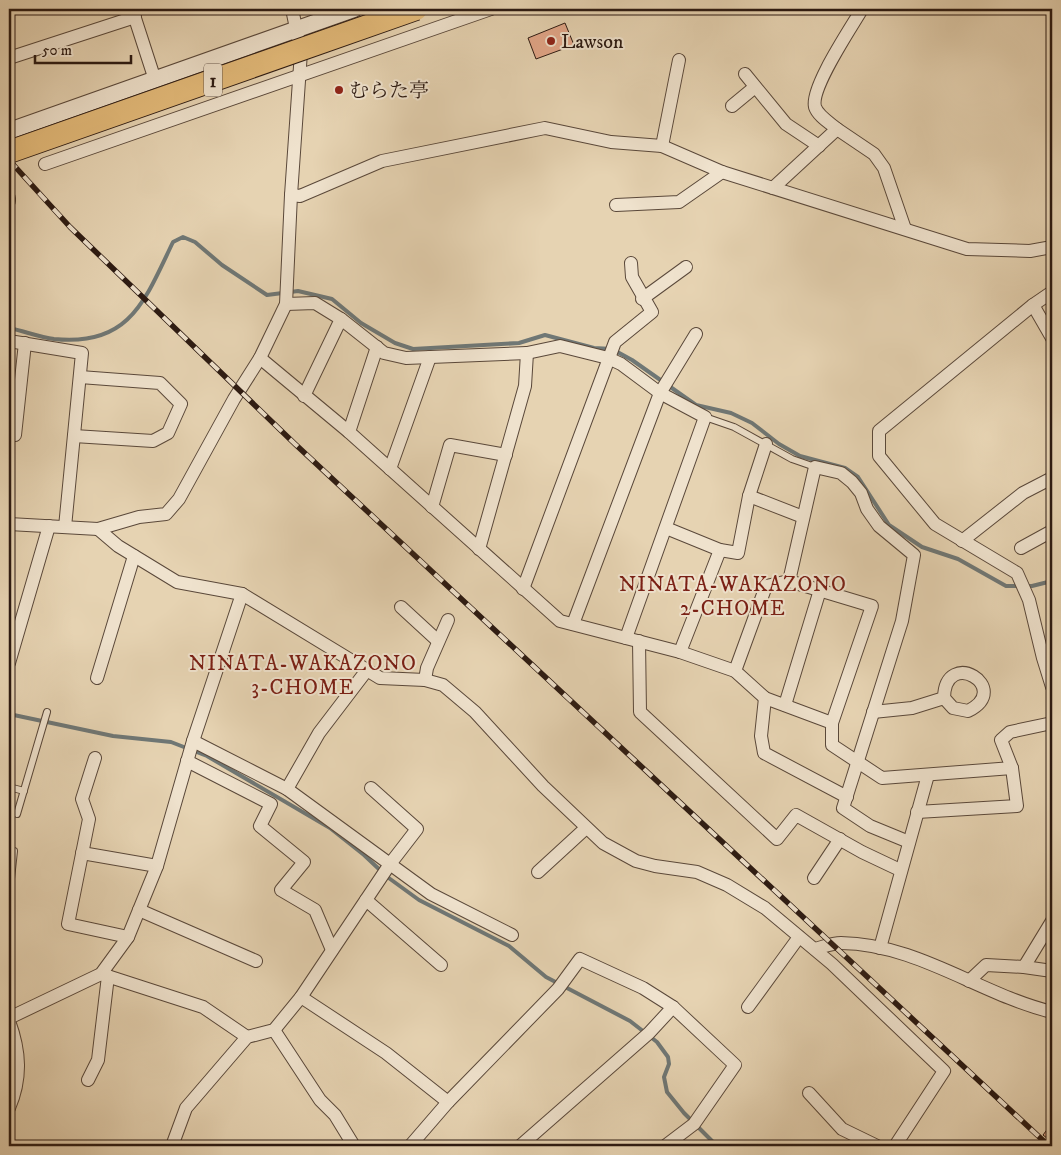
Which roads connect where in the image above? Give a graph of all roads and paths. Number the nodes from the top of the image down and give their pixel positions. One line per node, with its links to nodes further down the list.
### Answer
1 (292, 9): 9 (street)
2 (354, 9): 9 (street)
3 (370, 9): 20 (highway, 1)
4 (416, 9): 23 (highway, 1, bridge)
5 (425, 9): 10 (street)
6 (491, 9): 14 (street)
7 (862, 9): 18 (street)
8 (134, 13): 11 (street); 15 (street)
9 (297, 29): 10 (street); 15 (street)
10 (301, 52): 14 (street); 24 (street)
11 (9, 58)
12 (679, 60): 21 (street)
13 (745, 74): 16 (street)
14 (300, 75): 25 (street); 28 (street)
15 (155, 80): 19 (street)
16 (755, 87): 17 (street); 22 (street)
17 (732, 106)
18 (837, 129): 22 (street); 30 (street)
19 (9, 131)
20 (9, 137)
21 (662, 146): 26 (street); 28 (street)
22 (819, 146): 27 (street)
23 (9, 152)
24 (9, 160)
25 (45, 164)
26 (722, 172): 27 (street); 29 (street)
27 (773, 188): 30 (street)
28 (291, 195): 36 (street)
29 (616, 205)
30 (905, 230): 31 (street)
31 (1052, 247)
32 (631, 263): 35 (street)
33 (686, 267): 35 (street)
34 (1052, 292): 37 (street)
35 (642, 299): 44 (street)
36 (286, 304): 38 (street); 47 (street)
37 (1033, 305): 40 (street); 70 (street)
38 (340, 319): 43 (street); 50 (street)
39 (696, 334): 49 (street)
40 (1052, 338)
41 (9, 341): 42 (street)
42 (25, 343): 48 (street); 51 (street)
43 (377, 347): 46 (street); 53 (street)
44 (611, 351): 45 (street); 49 (street); 76 (street)
45 (527, 353): 46 (street); 57 (street)
46 (430, 357): 59 (street)
47 (260, 358): 50 (street); 68 (street)
48 (80, 378): 55 (street); 55 (street)
49 (664, 386): 52 (street); 81 (street)
50 (304, 396): 53 (street)
51 (14, 400): 54 (street)
52 (705, 417): 56 (lane); 67 (street)
53 (349, 432): 59 (street)
54 (15, 435)
55 (74, 436): 66 (street)
56 (766, 444): 58 (lane); 61 (street)
57 (506, 455): 62 (street); 71 (street)
58 (814, 467): 63 (street); 95 (street)
59 (390, 469): 62 (street)
60 (1052, 478): 70 (street)
61 (749, 496): 63 (street); 73 (street)
62 (432, 507): 71 (street)
63 (803, 517): 75 (street)
64 (9, 524): 65 (street)
65 (49, 526): 66 (street); 85 (street)
66 (65, 527): 68 (street)
67 (666, 528): 73 (street); 82 (street)
68 (98, 529): 74 (street)
69 (1052, 531): 72 (street)
70 (962, 541): 90 (street)
71 (479, 548): 76 (street)
72 (1021, 548)
73 (720, 550): 84 (street)
74 (134, 556): 78 (street); 88 (street)
75 (788, 581): 77 (street); 87 (street)
76 (524, 589): 81 (street)
77 (820, 590): 93 (street); 96 (street)
78 (242, 594): 86 (street); 98 (street)
79 (401, 607): 83 (street)
80 (448, 620): 83 (street)
81 (573, 624): 82 (street)
82 (632, 639): 84 (street); 112 (street)
83 (438, 642): 89 (street)
84 (680, 652): 87 (street)
85 (9, 663)
86 (367, 670): 89 (street); 106 (street)
87 (735, 671): 91 (street)
88 (97, 678)
89 (425, 680): 111 (street)
90 (1052, 687)
91 (765, 698): 93 (street); 108 (street)
92 (944, 698): 95 (street)
93 (785, 706): 96 (street)
94 (47, 712): 107 (lane)
95 (873, 712): 100 (street)
96 (832, 723): 100 (street)
97 (1052, 723): 102 (street)
98 (193, 741): 101 (street); 106 (street)
99 (95, 758): 115 (street)
100 (858, 760): 103 (street); 108 (street)
101 (187, 761): 117 (street); 130 (street)
102 (1012, 768): 103 (street); 109 (street)
103 (928, 775): 109 (street)
104 (9, 787): 107 (lane)
105 (371, 788): 116 (street)
106 (287, 789): 116 (street)
107 (24, 791): 110 (lane)
108 (846, 797): 113 (street)
109 (918, 812): 113 (street)
110 (17, 814)
111 (586, 828): 119 (street); 127 (street)
112 (840, 839): 118 (street); 120 (street)
113 (909, 842): 118 (street)
114 (14, 851): 121 (lane)
115 (82, 853): 117 (street); 126 (street)
116 (390, 864): 122 (street); 125 (street)
117 (157, 866): 123 (street)
118 (900, 870): 128 (street)
119 (538, 872)
120 (814, 878)
121 (9, 897)
122 (366, 900): 130 (street); 132 (street)
123 (139, 910): 126 (street); 131 (street)
124 (1052, 921): 133 (street)
125 (512, 935)
126 (128, 937): 135 (street)
127 (799, 937): 129 (street); 139 (street)
128 (880, 948): 129 (street); 136 (street)
129 (815, 949): 154 (street)
130 (332, 950): 137 (street)
131 (256, 961)
132 (441, 966)
133 (1024, 967): 134 (street); 136 (street)
134 (1052, 971)
135 (105, 975): 141 (street); 143 (street); 144 (street)
136 (969, 981): 140 (street)
137 (302, 996): 142 (street); 146 (street)
138 (673, 1007): 146 (street); 151 (street); 152 (street)
139 (748, 1007)
140 (1052, 1012)
141 (9, 1019): 147 (street)
142 (274, 1030): 143 (street); 149 (street)
143 (247, 1037): 148 (street)
144 (88, 1080)
145 (809, 1093): 153 (street)
146 (448, 1102): 150 (street)
147 (9, 1108)
148 (172, 1146)
149 (354, 1146)
150 (410, 1146)
151 (520, 1146)
152 (665, 1146)
153 (877, 1146)
154 (894, 1146)

